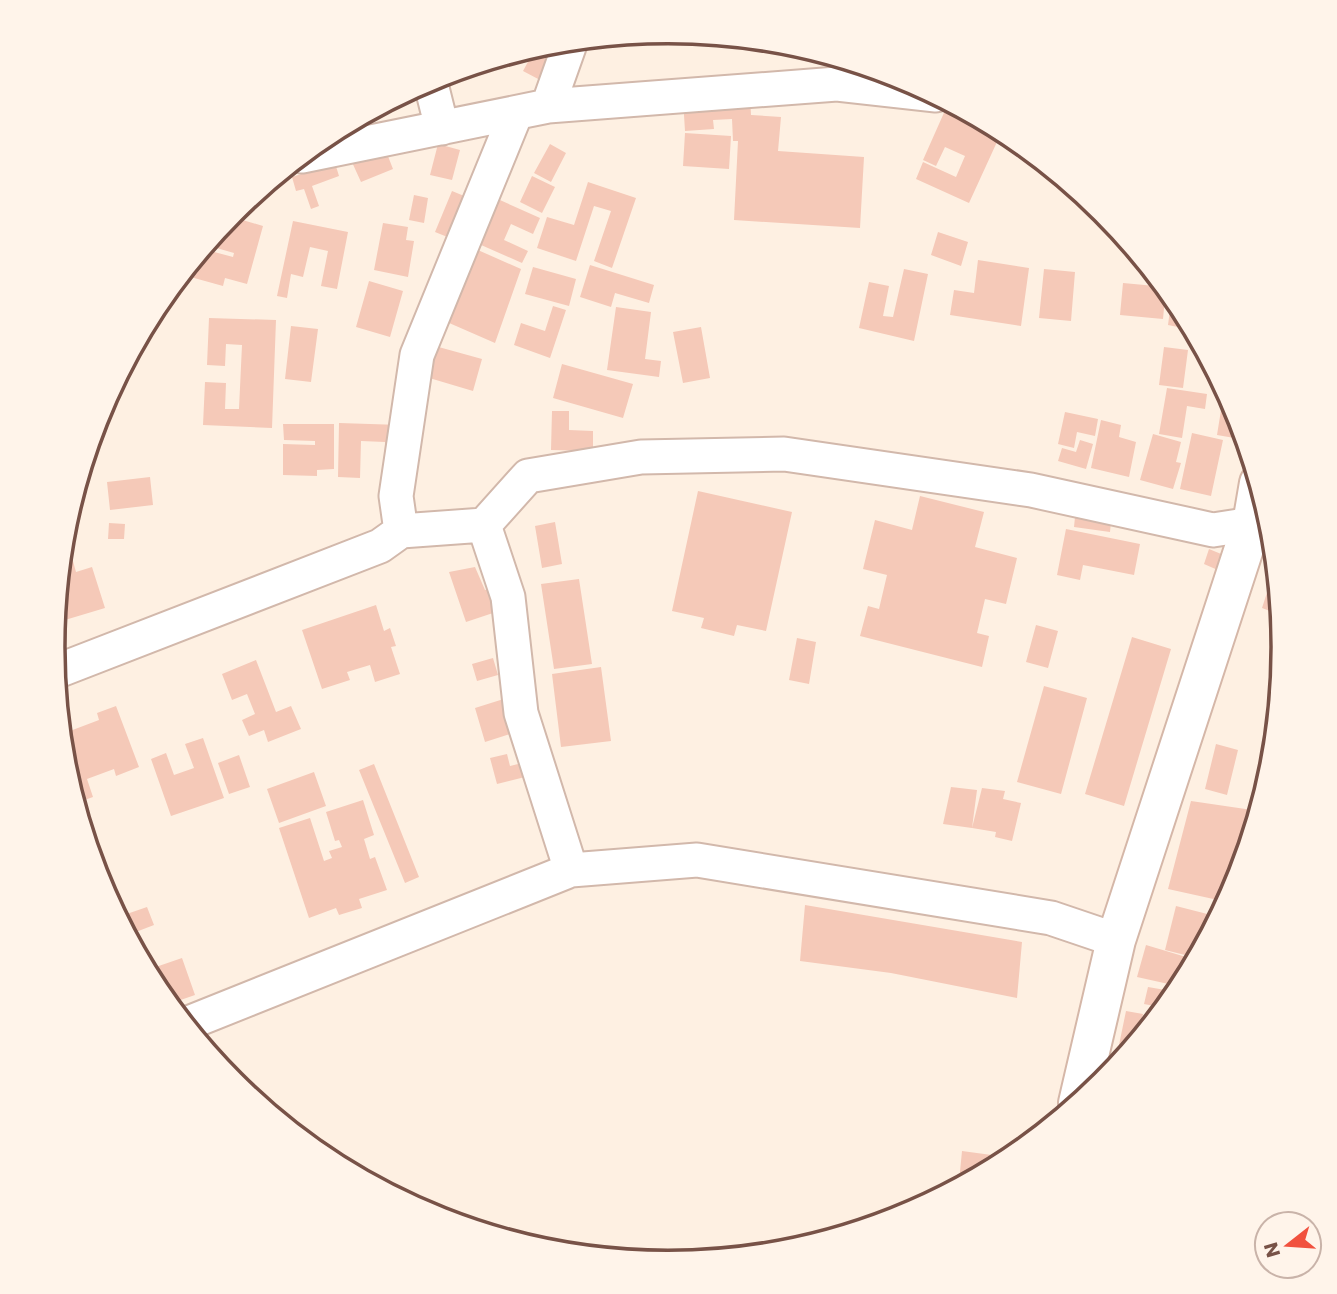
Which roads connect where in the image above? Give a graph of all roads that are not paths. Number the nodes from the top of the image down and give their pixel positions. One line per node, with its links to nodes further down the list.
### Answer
1 (567, 53): 4 (street)
2 (902, 91): 4 (street)
3 (433, 92): 6 (street)
4 (548, 106): 5 (street)
5 (516, 113): 6 (street); 11 (street)
6 (442, 128): 7 (street)
7 (324, 152)
8 (1255, 507): 10 (street)
9 (484, 524): 10 (street); 11 (street); 13 (street)
10 (1252, 524): 14 (street)
11 (401, 531): 12 (street)
12 (66, 668)
13 (571, 870): 14 (street); 15 (street)
14 (1116, 940): 16 (street)
15 (195, 1020)
16 (1083, 1085)

